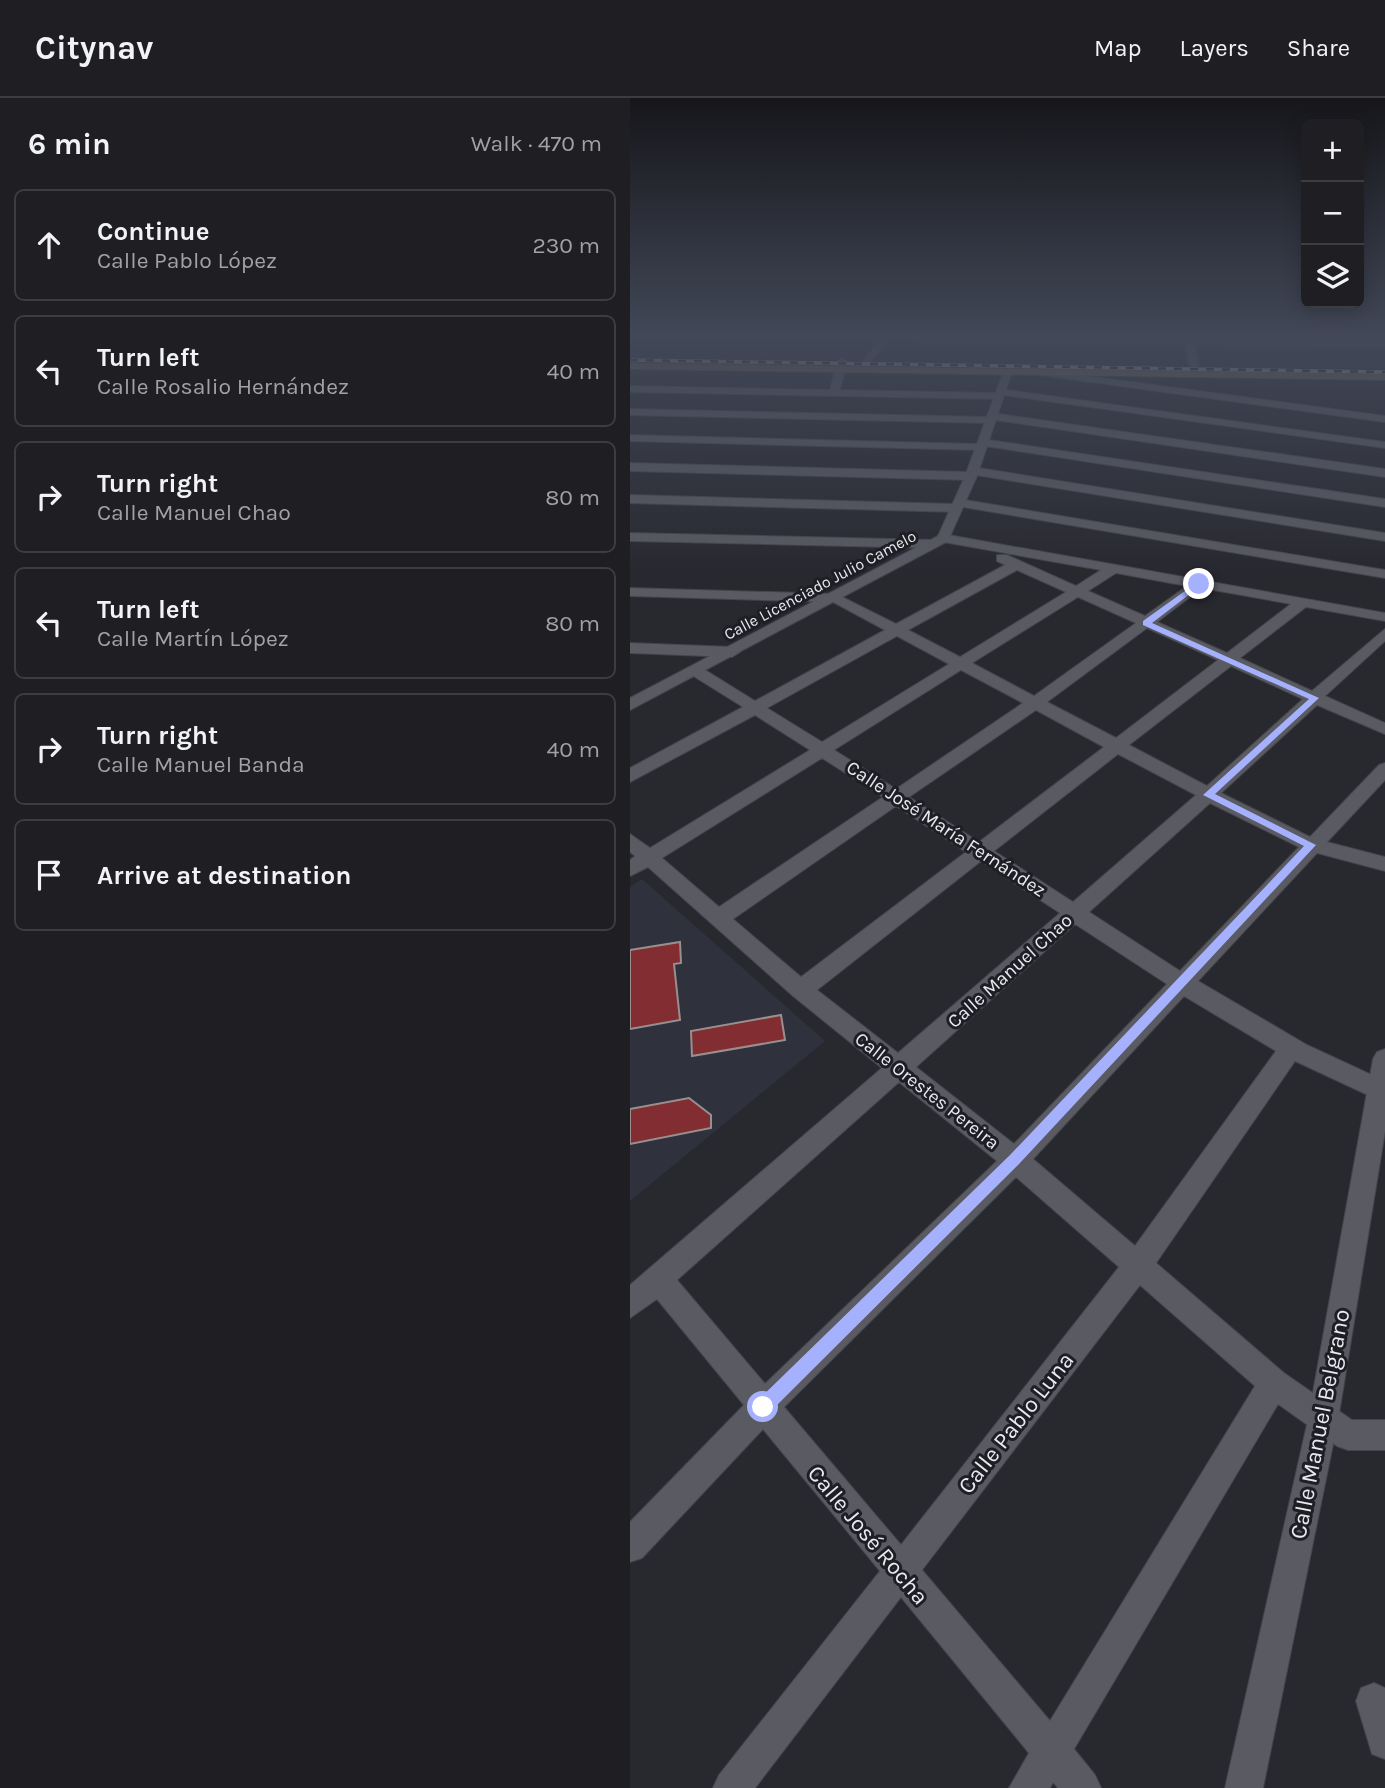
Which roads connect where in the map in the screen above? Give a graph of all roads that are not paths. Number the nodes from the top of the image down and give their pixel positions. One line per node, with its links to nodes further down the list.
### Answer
1 (923, 417): 3 (street)
2 (1172, 417): 6 (street)
3 (991, 418): 5 (street, Calle Licenciado Julio Camelo); 9 (street)
4 (630, 438): 5 (street)
5 (981, 444): 8 (street, Calle Licenciado Julio Camelo); 11 (street)
6 (1385, 445)
7 (630, 467): 8 (street)
8 (971, 473): 12 (street, Calle Licenciado Julio Camelo); 14 (street)
9 (1385, 473)
10 (630, 499): 12 (street)
11 (1385, 503)
12 (958, 505): 15 (street, Calle Licenciado Julio Camelo); 19 (street)
13 (630, 537): 15 (street)
14 (1385, 537)
15 (939, 541): 16 (street); 23 (street, Calle Licenciado Julio Camelo)
16 (990, 548): 17 (street); 18 (street)
17 (1013, 566): 22 (street); 27 (street)
18 (1113, 569): 20 (street); 22 (street)
19 (1385, 574)
20 (1199, 584): 24 (street); 26 (street)
21 (630, 592): 23 (street)
22 (1076, 593): 26 (street); 32 (street)
23 (836, 598): 27 (street); 30 (street, Calle Licenciado Julio Camelo)
24 (1302, 603): 25 (street); 31 (street)
25 (1385, 617)
26 (1146, 623): 31 (street); 35 (street)
27 (893, 629): 32 (street); 37 (street)
28 (1385, 633): 34 (street, Calle Manuel Chao)
29 (630, 648): 30 (street)
30 (732, 652): 33 (street, Calle Licenciado Julio Camelo)
31 (1230, 660): 34 (street); 39 (street)
32 (961, 665): 35 (street); 40 (street)
33 (696, 671): 36 (street, Calle Licenciado Julio Camelo); 37 (street, Calle José María Fernández)
34 (1315, 698): 38 (street); 43 (street, Calle Manuel Chao)
35 (1035, 703): 39 (street); 44 (street)
36 (630, 705)
37 (754, 707): 40 (street, Calle José María Fernández); 42 (street)
38 (1385, 729)
39 (1119, 746): 43 (street); 47 (street)
40 (823, 748): 44 (street, Calle José María Fernández); 48 (street)
41 (1385, 769): 46 (street)
42 (630, 776)
43 (1208, 795): 46 (street); 50 (street, Calle Manuel Chao)
44 (900, 797): 47 (street, Calle José María Fernández); 51 (street)
45 (630, 841): 48 (street, Calle Orestes Pereira)
46 (1311, 845): 49 (street); 52 (street)
47 (979, 851): 50 (street, Calle José María Fernández); 53 (street)
48 (640, 863): 51 (street, Calle Orestes Pereira)
49 (1385, 864)
50 (1075, 913): 52 (street, Calle José María Fernández); 56 (street, Calle Manuel Chao)
51 (718, 919): 53 (street, Calle Orestes Pereira)
52 (1182, 983): 54 (street, Calle José María Fernández); 58 (street)
53 (801, 990): 56 (street, Calle Orestes Pereira)
54 (1290, 1049): 57 (street, Calle José María Fernández); 59 (street, Calle Pablo Luna)
55 (1385, 1059): 57 (street, Calle Manuel Belgrano)
56 (898, 1070): 58 (street, Calle Orestes Pereira); 60 (street, Calle Manuel Chao)
57 (1378, 1090): 64 (street, Calle Manuel Belgrano)
58 (1014, 1160): 59 (street, Calle Orestes Pereira); 63 (street)
59 (1136, 1267): 62 (street, Calle Orestes Pereira); 67 (street, Calle Pablo Luna)
60 (658, 1279): 61 (street, Calle Manuel Chao); 63 (street, Calle José Rocha)
61 (630, 1304)
62 (1275, 1383): 64 (street, Calle Orestes Pereira); 70 (street)
63 (763, 1407): 66 (street); 67 (street, Calle José Rocha)
64 (1323, 1420): 65 (street, Calle Orestes Pereira); 74 (street, Calle Manuel Belgrano)
65 (1385, 1435)
66 (630, 1546)
67 (900, 1574): 70 (street, Calle José Rocha); 71 (street, Calle Pablo Luna)
68 (1374, 1701): 69 (street)
69 (1385, 1741)
70 (1050, 1753): 72 (street); 73 (street, Calle José Rocha)
71 (732, 1788)
72 (1028, 1788)
73 (1082, 1788)
74 (1244, 1788)

